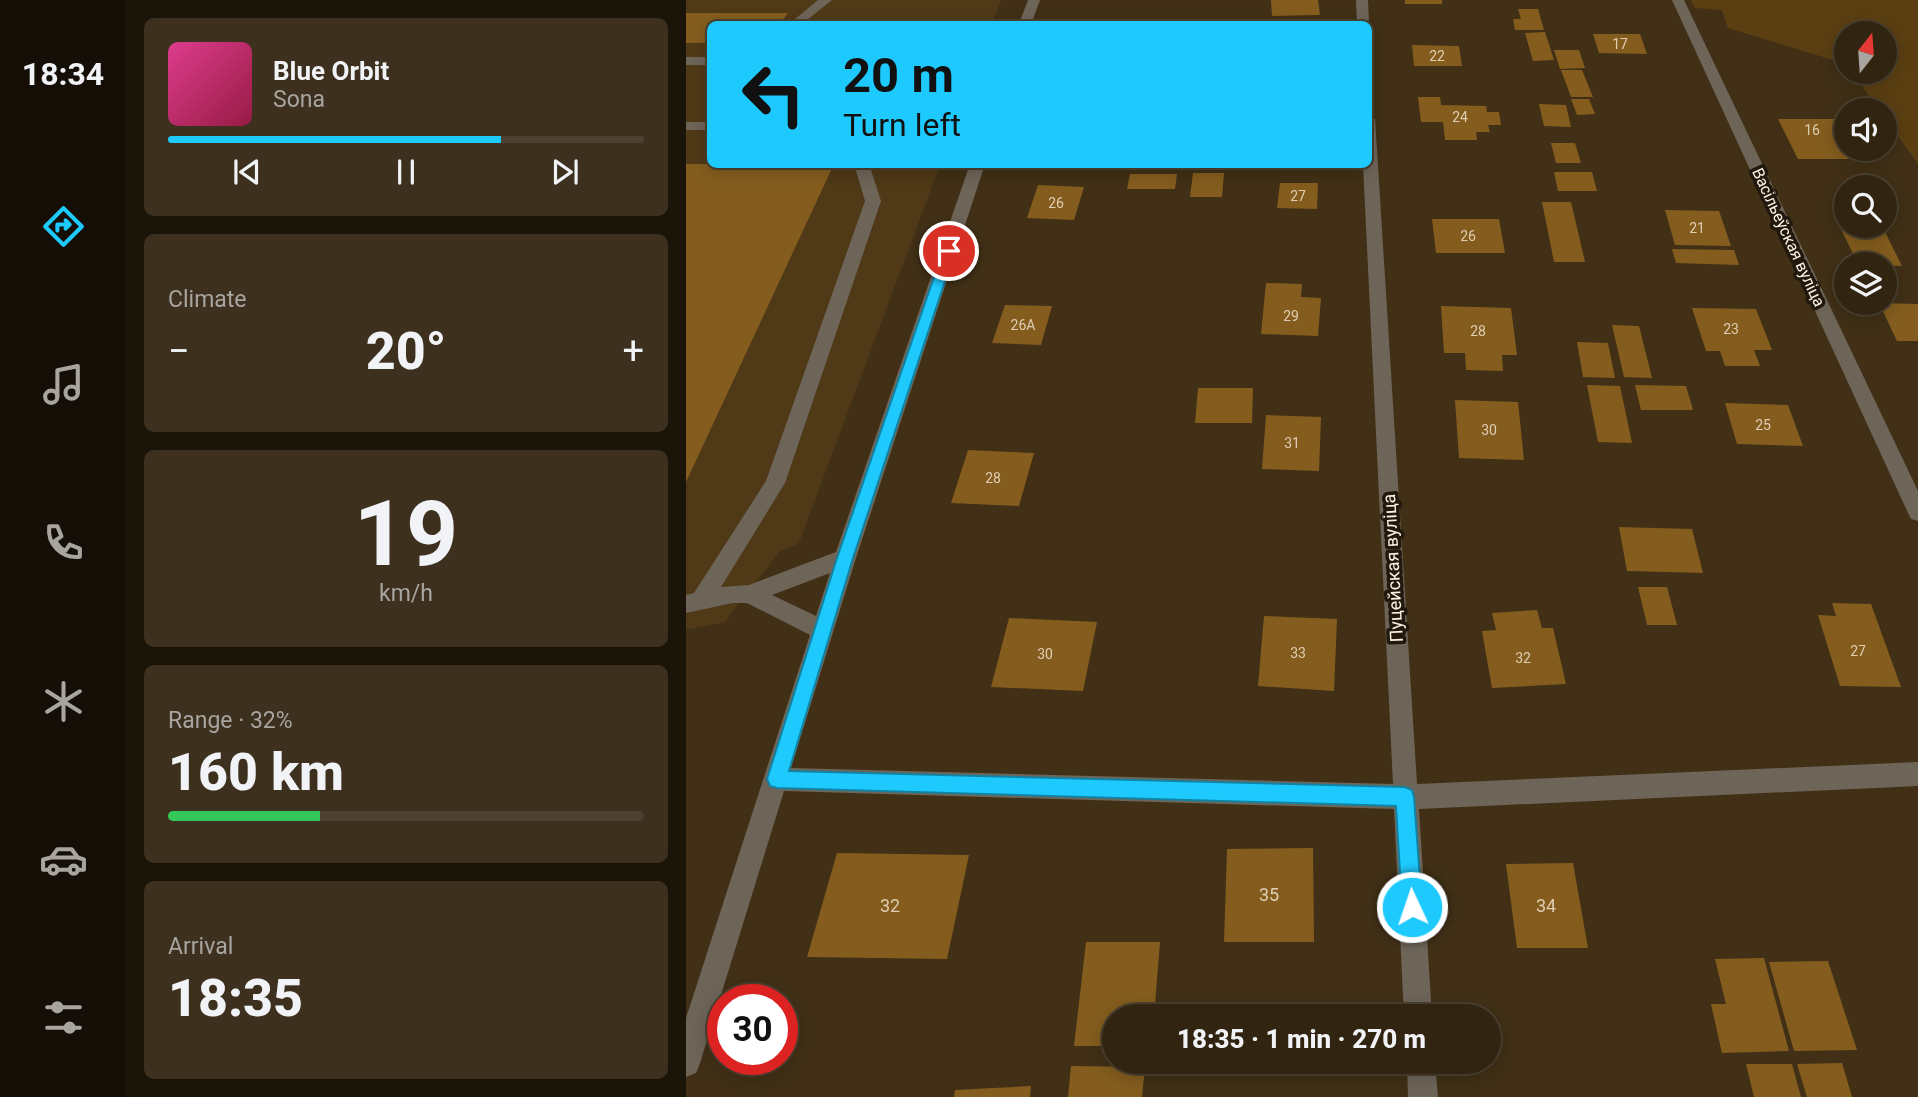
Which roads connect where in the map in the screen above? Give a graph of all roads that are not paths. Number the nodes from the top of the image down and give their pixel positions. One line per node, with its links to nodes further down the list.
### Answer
1 (826, 0): 5 (street)
2 (1034, 0): 6 (street)
3 (1362, 0): 7 (street)
4 (1678, 0): 15 (street, Васільеўская вуліца)
5 (799, 21)
6 (1026, 21)
7 (1363, 21)
8 (686, 61): 9 (street)
9 (707, 61)
10 (686, 126): 11 (street)
11 (707, 126)
12 (862, 168): 18 (street)
13 (977, 168): 16 (street)
14 (1371, 168): 22 (street, Пуцейская вуліца)
15 (1918, 513)
16 (845, 558): 17 (street); 19 (street)
17 (749, 594): 18 (street); 19 (street)
18 (694, 603)
19 (821, 631): 21 (street)
20 (1918, 774): 22 (street)
21 (777, 779): 22 (street); 24 (street)
22 (1405, 797): 23 (street, Пуцейская вуліца)
23 (1417, 1004)
24 (686, 1063)
25 (1422, 1074): 26 (street)
26 (1423, 1097)

